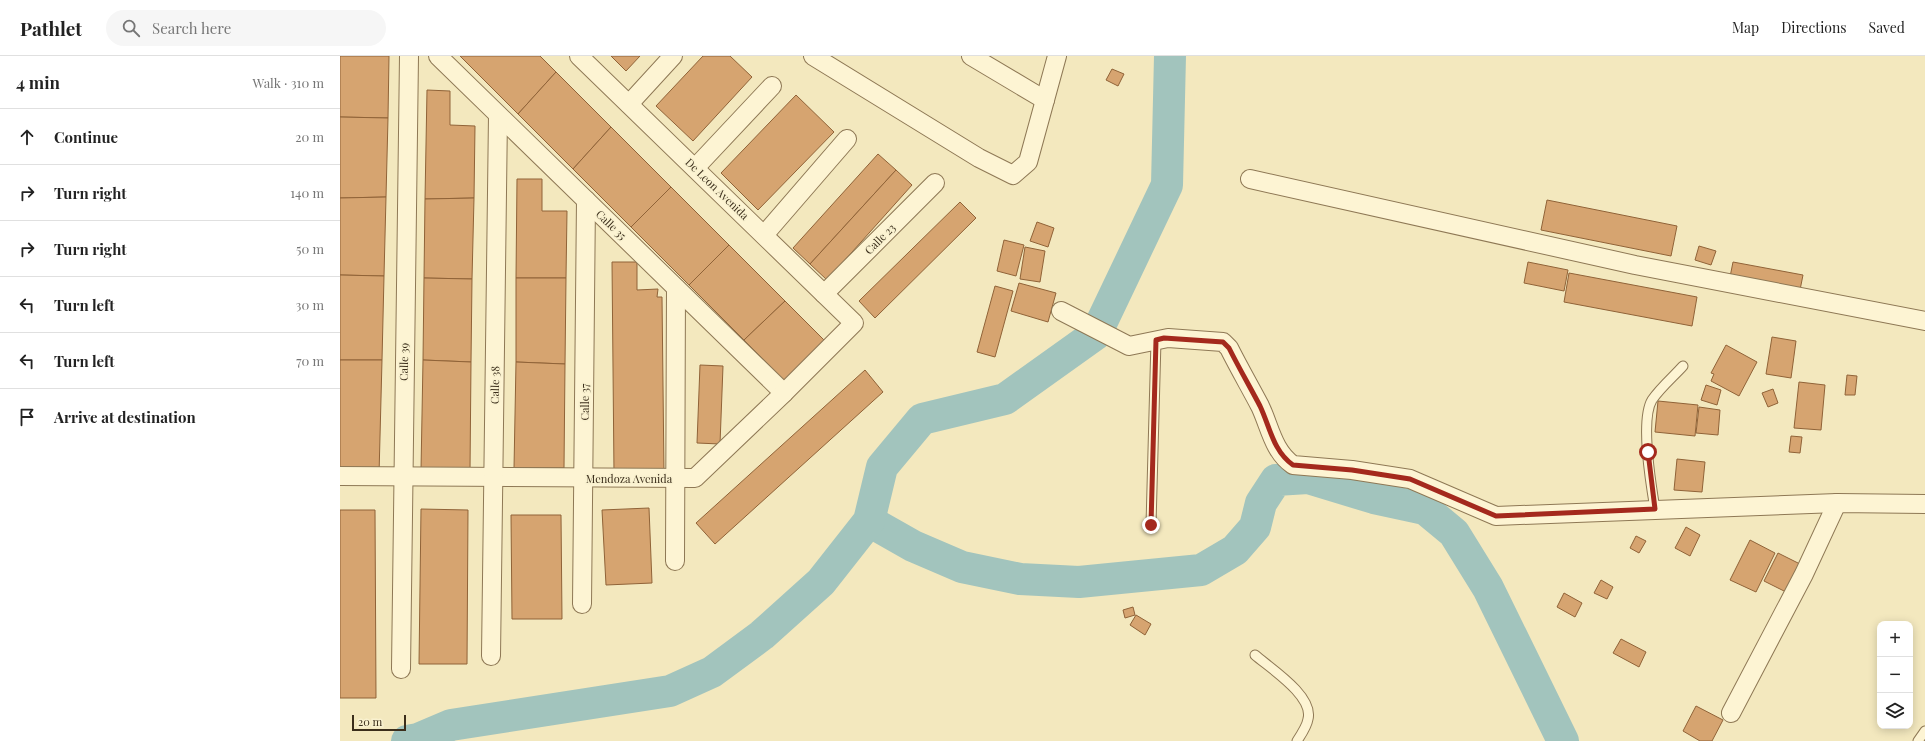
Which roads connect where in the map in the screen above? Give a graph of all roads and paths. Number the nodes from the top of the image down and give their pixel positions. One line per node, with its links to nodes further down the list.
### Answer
1 (408, 56): 27 (street, Calle 39)
2 (438, 56): 11 (street, Calle 35)
3 (579, 56): 10 (street, De Leon Avenida)
4 (673, 56): 10 (street)
5 (813, 56): 9 (street)
6 (971, 56): 9 (street)
7 (1057, 56): 9 (street)
8 (772, 86): 13 (street)
9 (1045, 100)
10 (629, 104): 13 (street, De Leon Avenida)
11 (498, 115): 16 (street, Calle 35); 28 (street, Calle 38)
12 (847, 139): 17 (street)
13 (695, 168): 17 (street, De Leon Avenida)
14 (1250, 179): 21 (street)
15 (935, 184): 19 (street, Calle 23)
16 (586, 200): 18 (street, Calle 35); 29 (street, Calle 37)
17 (764, 235): 19 (street, De Leon Avenida)
18 (676, 288): 25 (street, Calle 35); 30 (street)
19 (824, 294): 22 (street, De Leon Avenida)
20 (1061, 311): 23 (street)
21 (1925, 321)
22 (854, 323): 25 (street, Mendoza Avenida)
23 (1156, 340): 33 (street); 34 (lane)
24 (1683, 366): 33 (lane)
25 (784, 393): 30 (street, Mendoza Avenida)
26 (340, 476): 27 (street, Mendoza Avenida)
27 (403, 477): 28 (street, Mendoza Avenida); 39 (street, Calle 39)
28 (494, 478): 29 (street, Mendoza Avenida); 38 (street, Calle 38)
29 (584, 479): 30 (street, Mendoza Avenida); 36 (street, Calle 37)
30 (676, 480): 35 (street)
31 (1837, 503): 32 (street); 33 (street); 40 (street)
32 (1925, 504)
33 (1655, 509)
34 (1151, 525)
35 (675, 561)
36 (582, 604)
37 (1255, 655): 42 (lane)
38 (491, 656)
39 (401, 669)
40 (1731, 714)
41 (1925, 731): 43 (lane)
42 (1297, 741)
43 (1918, 741)

